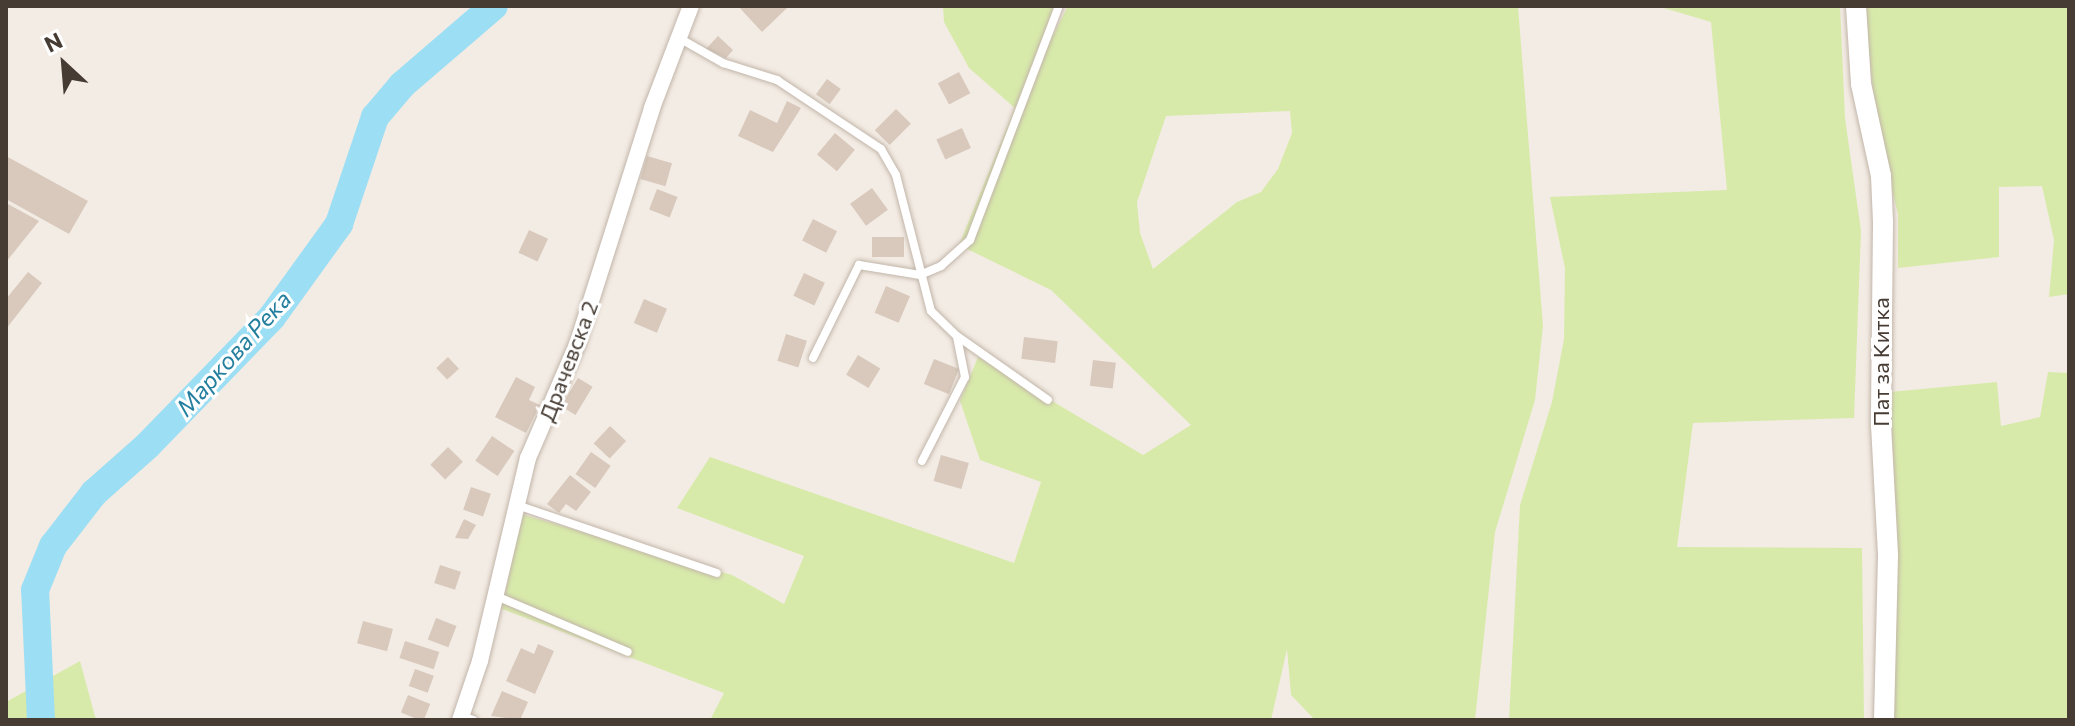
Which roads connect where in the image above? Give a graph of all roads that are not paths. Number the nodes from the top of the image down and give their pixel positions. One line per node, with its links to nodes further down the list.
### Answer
1 (691, 6): 4 (street, Драчевска 2)
2 (1059, 6): 5 (lane)
3 (1856, 6): 15 (street, Пат за Китка)
4 (678, 38): 5 (lane); 10 (street, Драчевска 2)
5 (920, 275): 6 (lane); 7 (lane)
6 (957, 336): 8 (lane); 9 (lane)
7 (813, 358)
8 (1048, 400)
9 (922, 461)
10 (516, 504): 11 (lane); 12 (street, Драчевска 2)
11 (717, 573)
12 (495, 595): 13 (lane); 14 (street, Драчевска 2)
13 (628, 652)
14 (465, 719)
15 (1884, 720)

